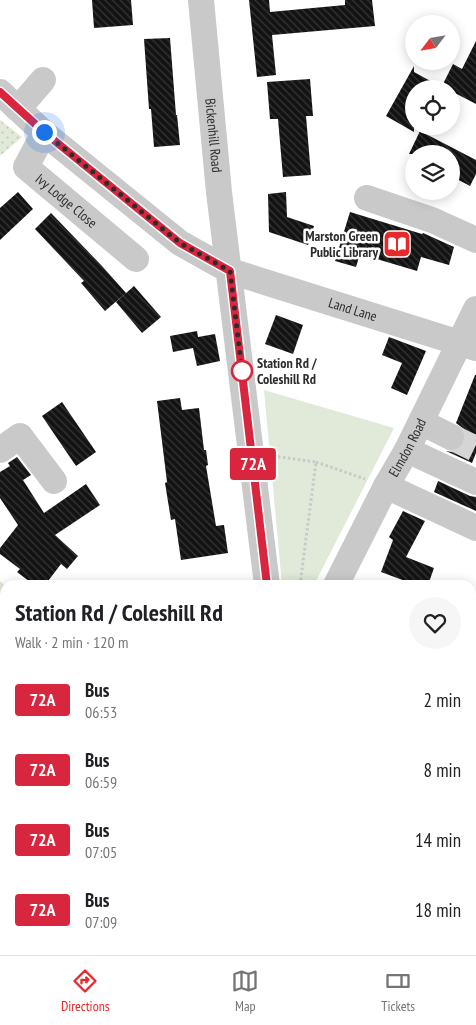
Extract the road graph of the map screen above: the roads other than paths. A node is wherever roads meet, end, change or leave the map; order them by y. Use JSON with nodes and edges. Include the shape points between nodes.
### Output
{"nodes":[{"id":1,"x":201,"y":0,"type":"edge"},
{"id":2,"x":43,"y":80,"type":"dead end"},
{"id":3,"x":9,"y":100,"type":"edge"},
{"id":4,"x":44,"y":132,"type":"junction"},
{"id":5,"x":367,"y":198,"type":"dead end"},
{"id":6,"x":476,"y":240,"type":"edge"},
{"id":7,"x":136,"y":259,"type":"dead end"},
{"id":8,"x":230,"y":271,"type":"junction"},
{"id":9,"x":476,"y":310,"type":"edge"},
{"id":10,"x":468,"y":345,"type":"edge"},
{"id":11,"x":422,"y":422,"type":"junction"},
{"id":12,"x":451,"y":437,"type":"tunnel mouth"},
{"id":13,"x":0,"y":450,"type":"edge"},
{"id":14,"x":407,"y":450,"type":"junction"},
{"id":15,"x":54,"y":481,"type":"dead end"},
{"id":16,"x":476,"y":482,"type":"edge"},
{"id":17,"x":378,"y":483,"type":"junction"},
{"id":18,"x":476,"y":528,"type":"edge"},
{"id":19,"x":266,"y":580,"type":"edge"},
{"id":20,"x":338,"y":580,"type":"edge"}],
"edges":[{"from":1,"to":8,"type":"street","name":"Bickenhill Road","via":[[219,192]]},
{"from":2,"to":3,"type":"street"},
{"from":3,"to":4,"type":"street","name":"Land Lane"},
{"from":4,"to":7,"type":"street","name":"Ivy Lodge Close","via":[[26,167]]},
{"from":4,"to":8,"type":"street","name":"Land Lane","via":[[180,243]]},
{"from":5,"to":6,"type":"street","via":[[432,220]]},
{"from":8,"to":10,"type":"street","name":"Land Lane"},
{"from":8,"to":19,"type":"street","name":"Bickenhill Road"},
{"from":9,"to":10,"type":"street","name":"Elmdon Road"},
{"from":10,"to":11,"type":"street","name":"Elmdon Road"},
{"from":11,"to":12,"type":"street"},
{"from":11,"to":14,"type":"street","name":"Elmdon Road"},
{"from":13,"to":15,"type":"street","via":[[20,436]]},
{"from":14,"to":16,"type":"street"},
{"from":14,"to":17,"type":"street","name":"Elmdon Road"},
{"from":17,"to":18,"type":"street"},
{"from":17,"to":20,"type":"street","name":"Elmdon Road"}]}
